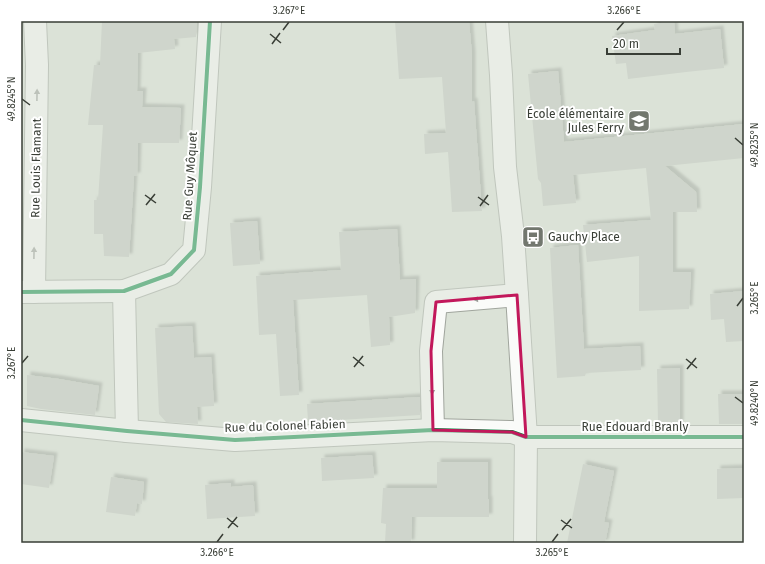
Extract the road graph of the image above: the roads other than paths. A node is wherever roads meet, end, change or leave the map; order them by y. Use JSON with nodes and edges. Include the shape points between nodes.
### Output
{"nodes":[{"id":1,"x":35,"y":21,"type":"edge"},
{"id":2,"x":210,"y":21,"type":"edge"},
{"id":3,"x":497,"y":21,"type":"edge"},
{"id":4,"x":124,"y":291,"type":"junction"},
{"id":5,"x":27,"y":292,"type":"edge"},
{"id":6,"x":517,"y":296,"type":"junction"},
{"id":7,"x":21,"y":420,"type":"edge"},
{"id":8,"x":433,"y":430,"type":"junction"},
{"id":9,"x":127,"y":431,"type":"junction"},
{"id":10,"x":526,"y":437,"type":"junction"},
{"id":11,"x":744,"y":437,"type":"edge"},
{"id":12,"x":526,"y":543,"type":"edge"}],
"edges":[{"from":5,"to":1,"type":"street","name":"Rue Louis Flamant","one_way":true,"via":[[37,65]]},
{"from":2,"to":4,"type":"street","name":"Rue Guy Môquet","via":[[194,250],[171,274]]},
{"from":3,"to":6,"type":"street","via":[[505,167]]},
{"from":4,"to":5,"type":"street","name":"Rue Guy Môquet"},
{"from":4,"to":9,"type":"street"},
{"from":6,"to":8,"type":"street","one_way":true,"via":[[436,302],[431,351]]},
{"from":6,"to":10,"type":"street"},
{"from":7,"to":9,"type":"street","name":"Rue du Colonel Fabien"},
{"from":8,"to":9,"type":"street","name":"Rue du Colonel Fabien","via":[[235,440]]},
{"from":8,"to":10,"type":"street","name":"Rue du Colonel Fabien","via":[[512,432]]},
{"from":10,"to":11,"type":"street","name":"Rue Edouard Branly"},
{"from":10,"to":12,"type":"street"}]}
